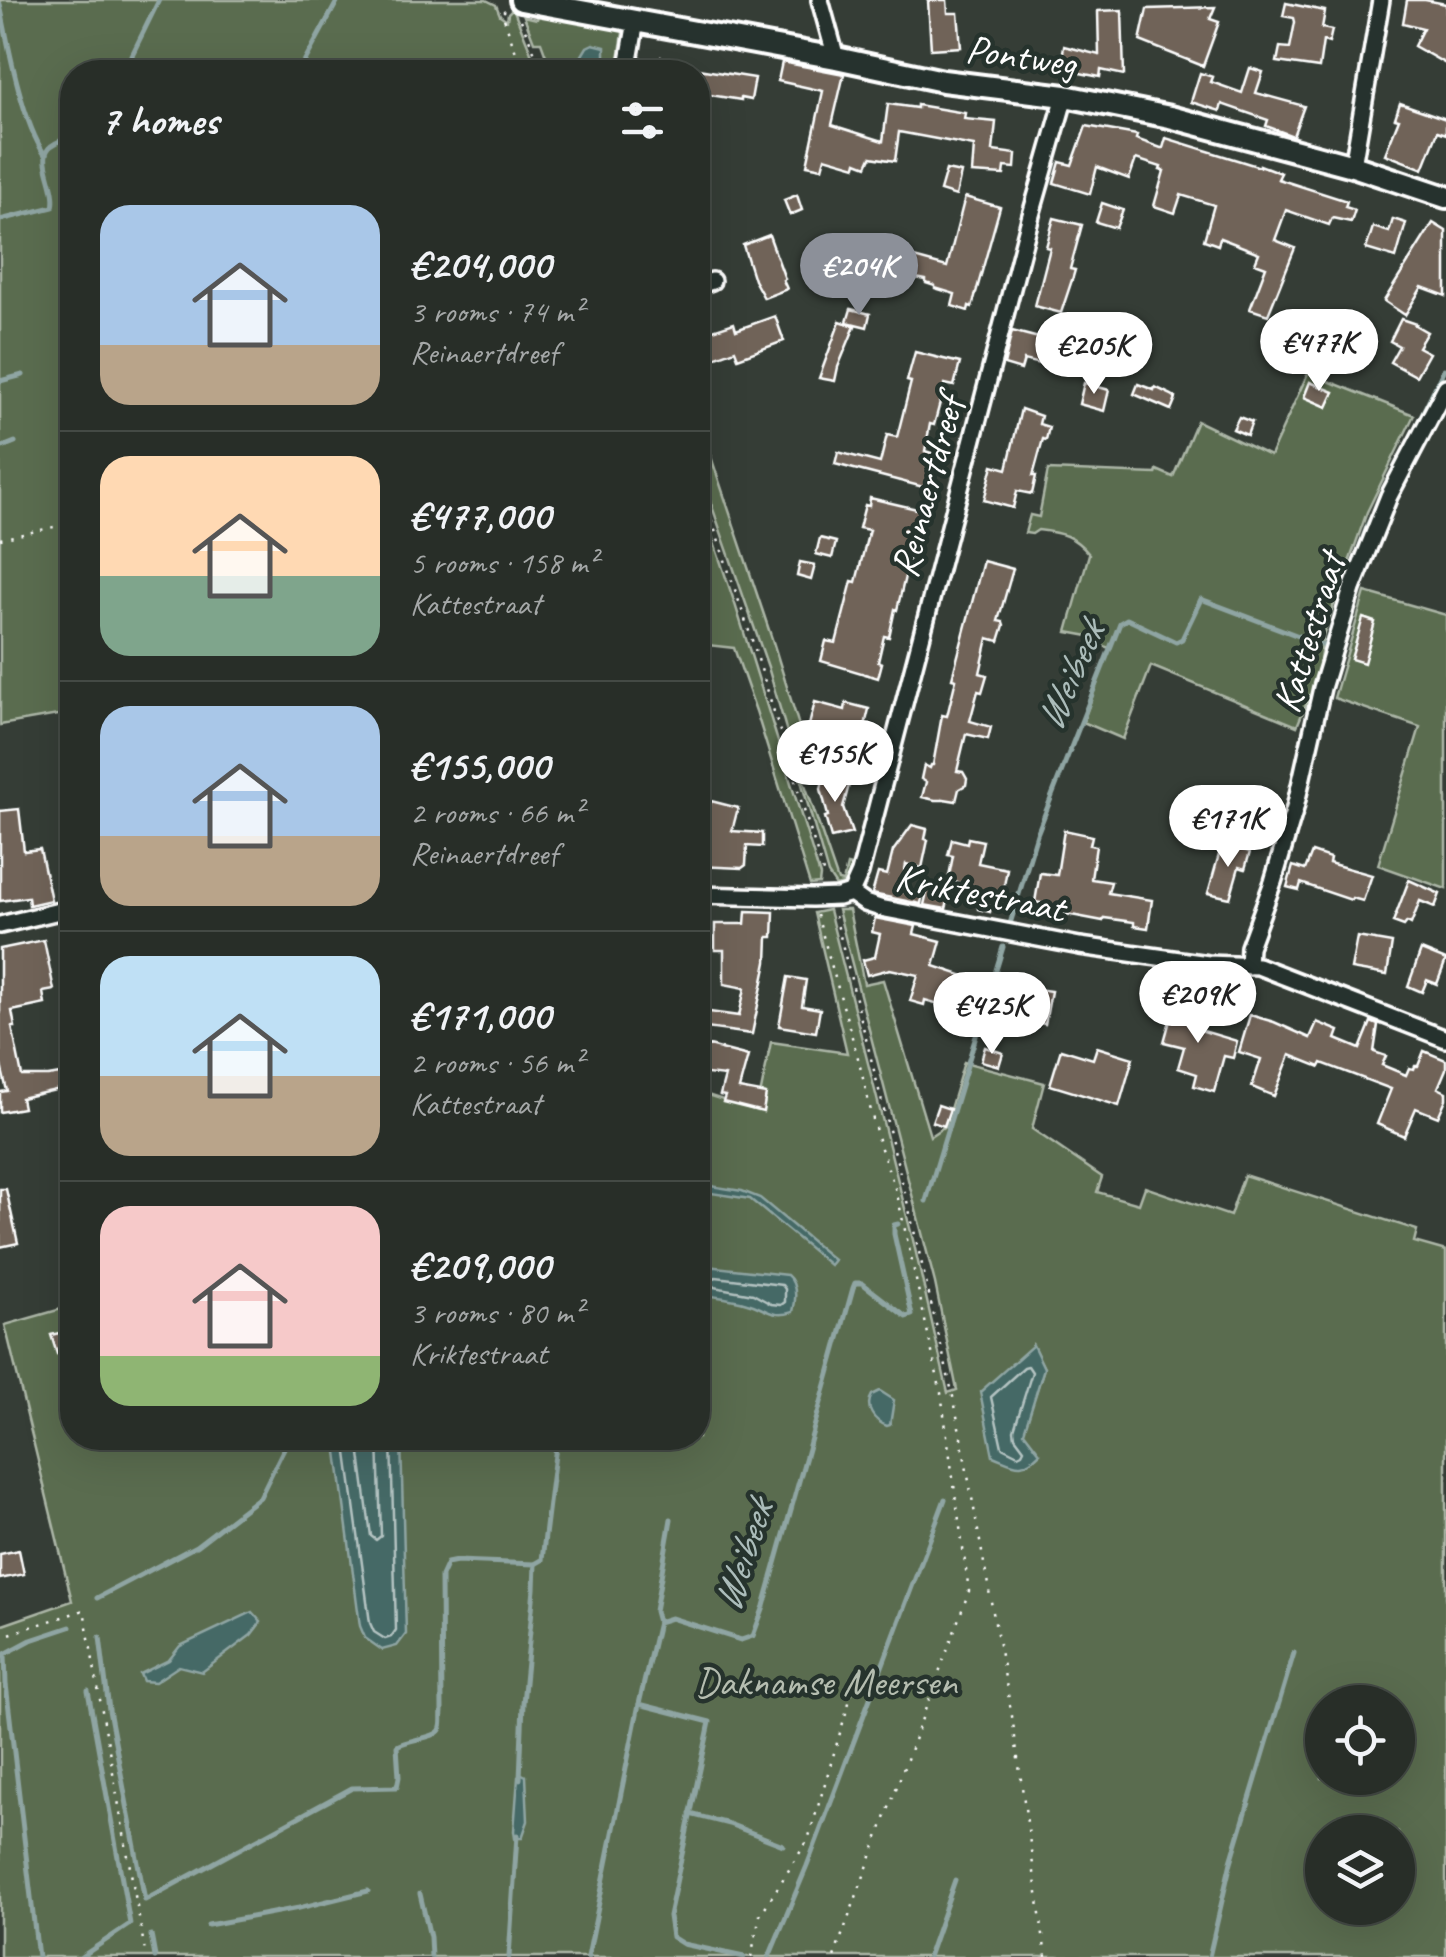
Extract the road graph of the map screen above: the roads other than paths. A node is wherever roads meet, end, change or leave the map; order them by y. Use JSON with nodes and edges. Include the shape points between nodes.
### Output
{"nodes":[{"id":1,"x":820,"y":0,"type":"edge"},
{"id":2,"x":1381,"y":0,"type":"edge"},
{"id":3,"x":518,"y":4,"type":"edge"},
{"id":4,"x":636,"y":21,"type":"junction"},
{"id":5,"x":836,"y":58,"type":"junction"},
{"id":6,"x":630,"y":60,"type":"edge"},
{"id":7,"x":1066,"y":96,"type":"junction"},
{"id":8,"x":1353,"y":166,"type":"junction"},
{"id":9,"x":1446,"y":197,"type":"edge"},
{"id":10,"x":1446,"y":388,"type":"edge"},
{"id":11,"x":850,"y":893,"type":"junction"},
{"id":12,"x":710,"y":895,"type":"edge"},
{"id":13,"x":60,"y":911,"type":"edge"},
{"id":14,"x":0,"y":924,"type":"edge"},
{"id":15,"x":1248,"y":966,"type":"junction"},
{"id":16,"x":1446,"y":1039,"type":"edge"}],
"edges":[{"from":1,"to":5,"type":"street"},
{"from":2,"to":8,"type":"street"},
{"from":3,"to":4,"type":"street","name":"Pontweg"},
{"from":4,"to":5,"type":"street","name":"Pontweg"},
{"from":4,"to":6,"type":"street"},
{"from":5,"to":7,"type":"street","name":"Pontweg","via":[[944,81]]},
{"from":7,"to":8,"type":"street","name":"Pontweg"},
{"from":7,"to":11,"type":"street","name":"Reinaertdreef"},
{"from":8,"to":9,"type":"street","name":"Pontweg"},
{"from":10,"to":15,"type":"street","name":"Kattestraat","via":[[1389,496],[1352,589]]},
{"from":11,"to":12,"type":"street"},
{"from":11,"to":15,"type":"street","name":"Kriktestraat","via":[[880,908],[1025,936]]},
{"from":13,"to":14,"type":"street"},
{"from":15,"to":16,"type":"street","name":"Kriktestraat"}]}
